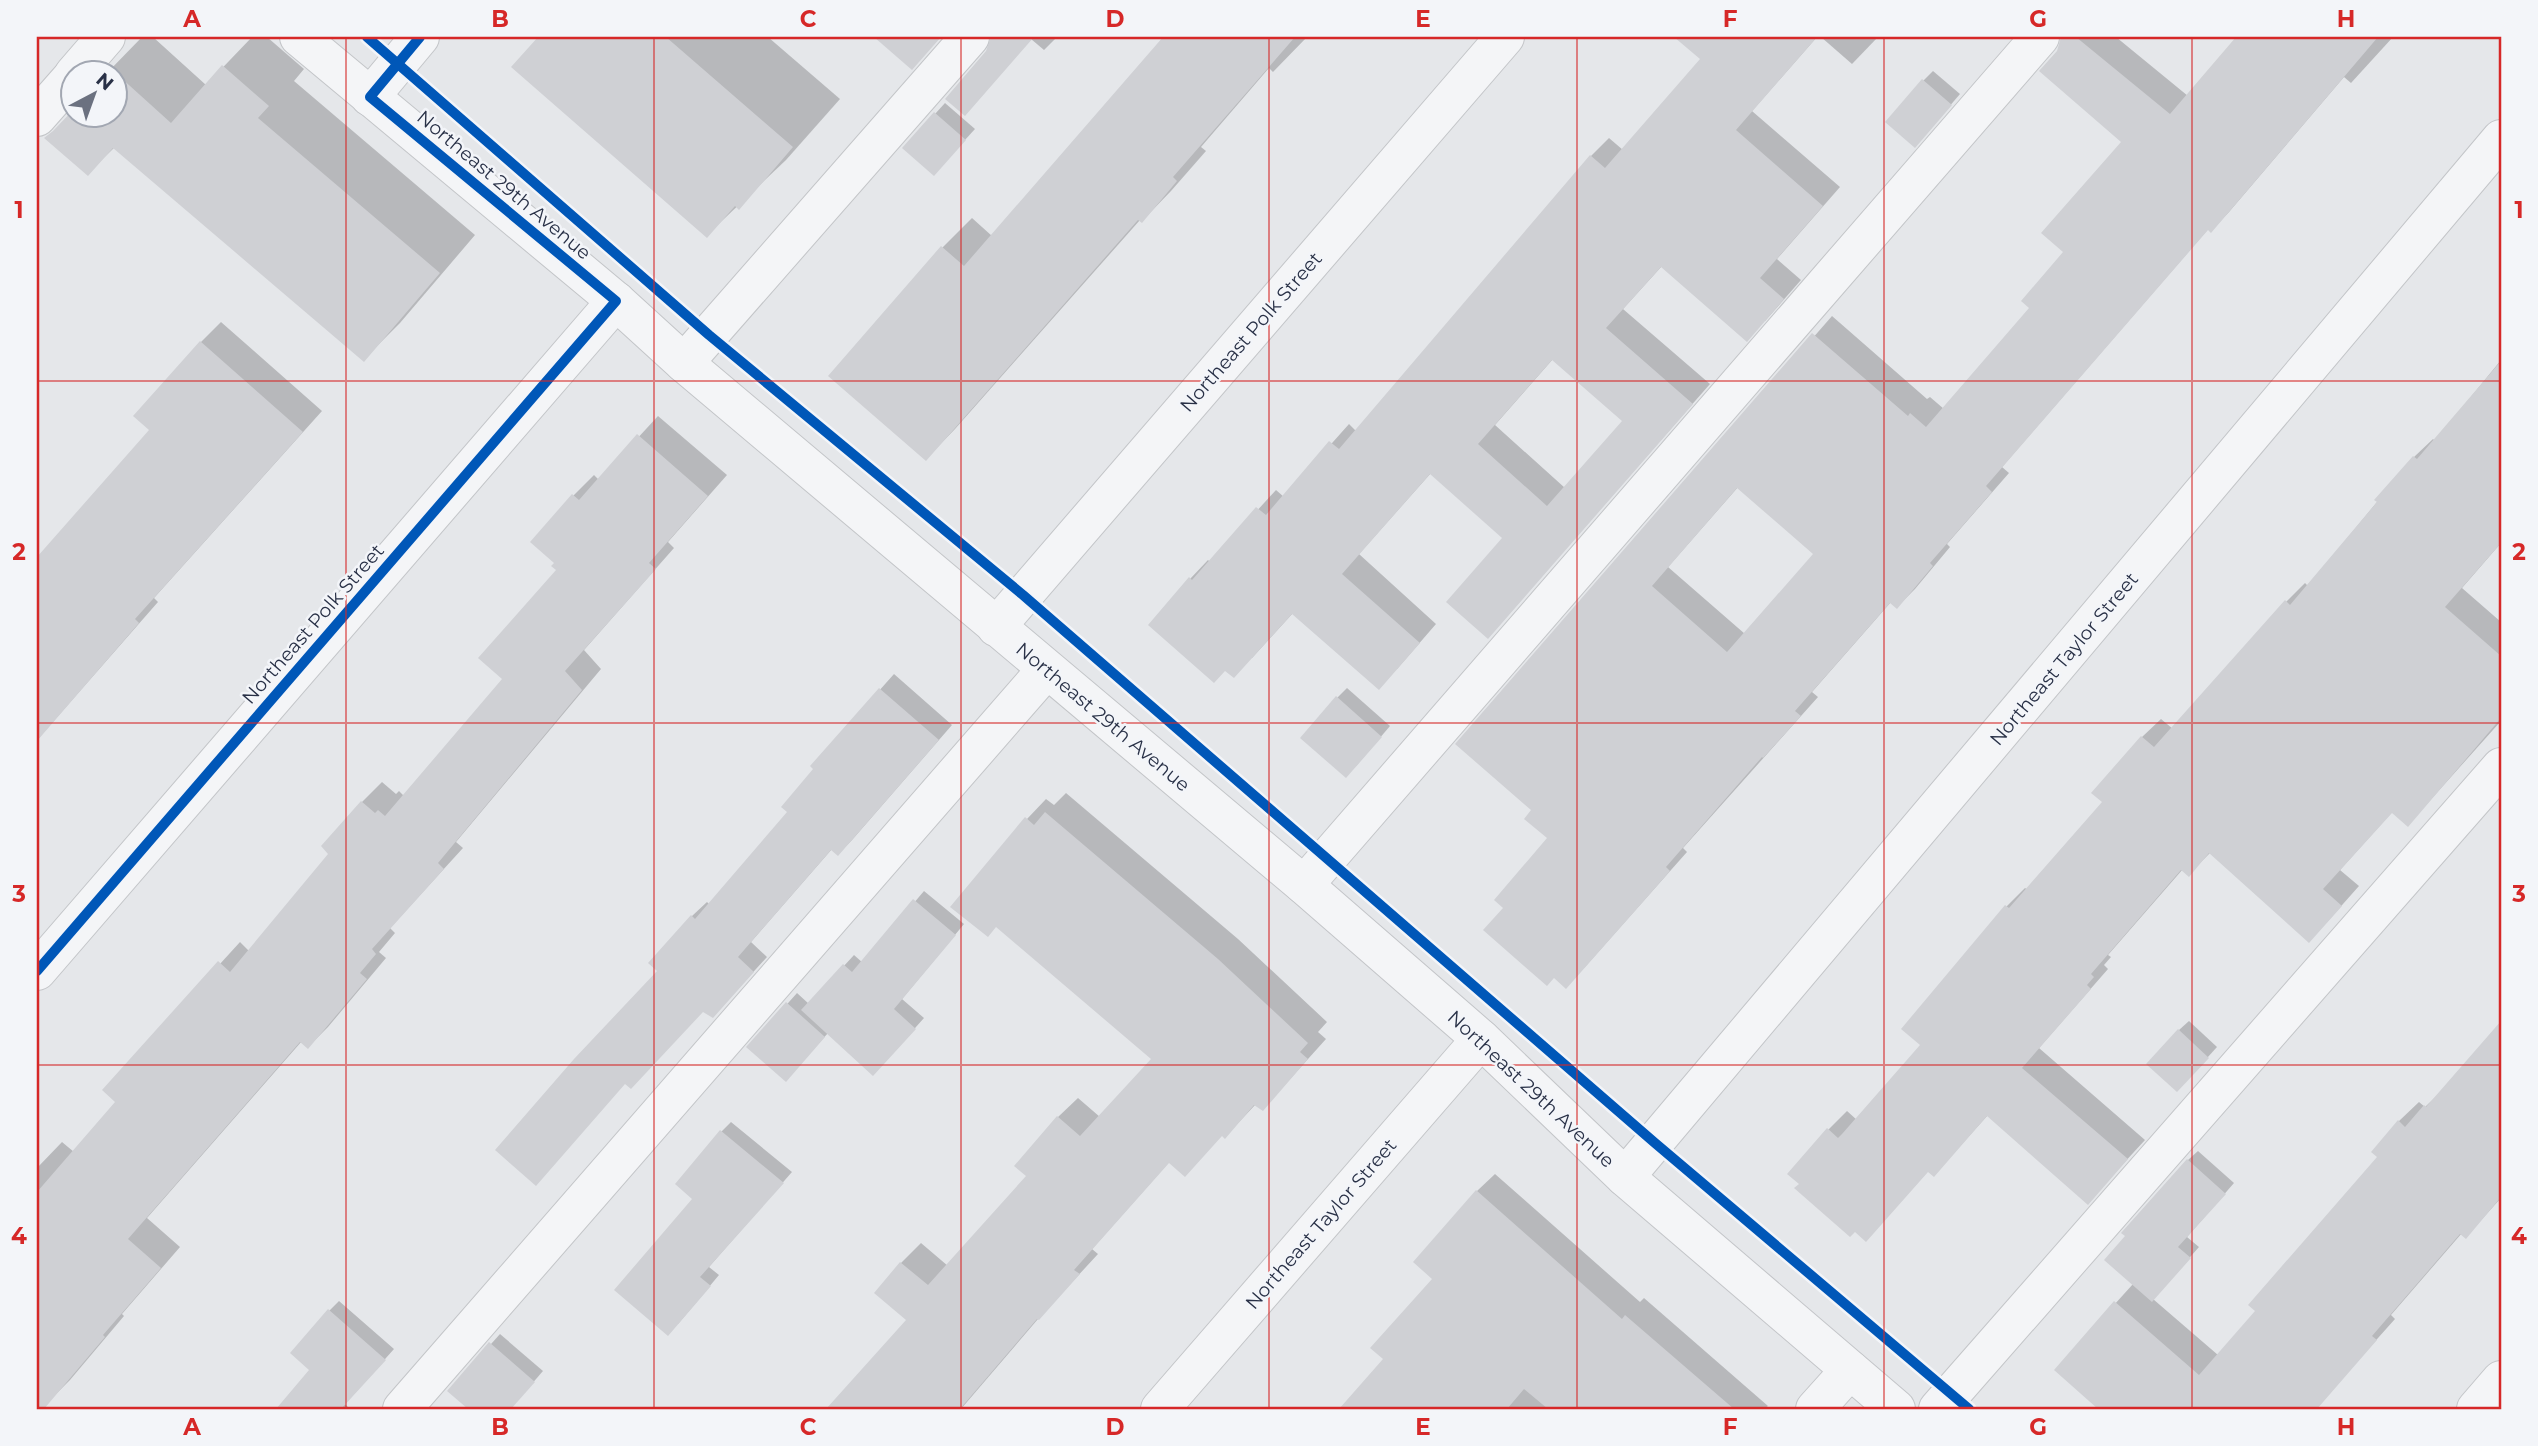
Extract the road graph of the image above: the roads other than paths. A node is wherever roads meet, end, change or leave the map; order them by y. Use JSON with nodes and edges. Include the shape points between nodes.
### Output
{"nodes":[{"id":1,"x":106,"y":37,"type":"edge"},
{"id":2,"x":299,"y":37,"type":"edge"},
{"id":3,"x":420,"y":37,"type":"edge"},
{"id":4,"x":970,"y":37,"type":"edge"},
{"id":5,"x":1505,"y":37,"type":"edge"},
{"id":6,"x":2040,"y":37,"type":"edge"},
{"id":7,"x":86,"y":60,"type":"edge"},
{"id":8,"x":60,"y":90,"type":"edge"},
{"id":9,"x":370,"y":97,"type":"junction"},
{"id":10,"x":37,"y":117,"type":"edge"},
{"id":11,"x":2501,"y":139,"type":"edge"},
{"id":12,"x":616,"y":301,"type":"junction"},
{"id":13,"x":684,"y":363,"type":"junction"},
{"id":14,"x":996,"y":627,"type":"junction"},
{"id":15,"x":1046,"y":670,"type":"junction"},
{"id":16,"x":2501,"y":768,"type":"edge"},
{"id":17,"x":1304,"y":885,"type":"junction"},
{"id":18,"x":37,"y":971,"type":"edge"},
{"id":19,"x":1482,"y":1040,"type":"junction"},
{"id":20,"x":1625,"y":1177,"type":"junction"},
{"id":21,"x":1850,"y":1370,"type":"junction"},
{"id":22,"x":2501,"y":1380,"type":"edge"},
{"id":23,"x":401,"y":1409,"type":"edge"},
{"id":24,"x":1160,"y":1409,"type":"edge"},
{"id":25,"x":1815,"y":1409,"type":"edge"},
{"id":26,"x":1896,"y":1409,"type":"edge"},
{"id":27,"x":1938,"y":1409,"type":"edge"},
{"id":28,"x":2476,"y":1409,"type":"edge"}],
"edges":[{"from":1,"to":7,"type":"street"},
{"from":2,"to":9,"type":"street","name":"Northeast 29th Avenue"},
{"from":3,"to":9,"type":"street"},
{"from":4,"to":13,"type":"street"},
{"from":5,"to":14,"type":"street","name":"Northeast Polk Street"},
{"from":6,"to":17,"type":"street"},
{"from":8,"to":10,"type":"street"},
{"from":9,"to":12,"type":"street","name":"Northeast 29th Avenue"},
{"from":11,"to":20,"type":"street","name":"Northeast Taylor Street"},
{"from":12,"to":13,"type":"street","name":"Northeast 29th Avenue"},
{"from":12,"to":18,"type":"street","name":"Northeast Polk Street"},
{"from":13,"to":14,"type":"street","name":"Northeast 29th Avenue"},
{"from":14,"to":15,"type":"street","name":"Northeast 29th Avenue"},
{"from":15,"to":17,"type":"street","name":"Northeast 29th Avenue"},
{"from":15,"to":23,"type":"street"},
{"from":16,"to":27,"type":"street"},
{"from":17,"to":19,"type":"street","name":"Northeast 29th Avenue"},
{"from":19,"to":20,"type":"street","name":"Northeast 29th Avenue"},
{"from":19,"to":24,"type":"street","name":"Northeast Taylor Street"},
{"from":20,"to":21,"type":"street","name":"Northeast 29th Avenue"},
{"from":21,"to":25,"type":"street"},
{"from":21,"to":26,"type":"street","name":"Northeast 29th Avenue"},
{"from":22,"to":28,"type":"street"}]}
